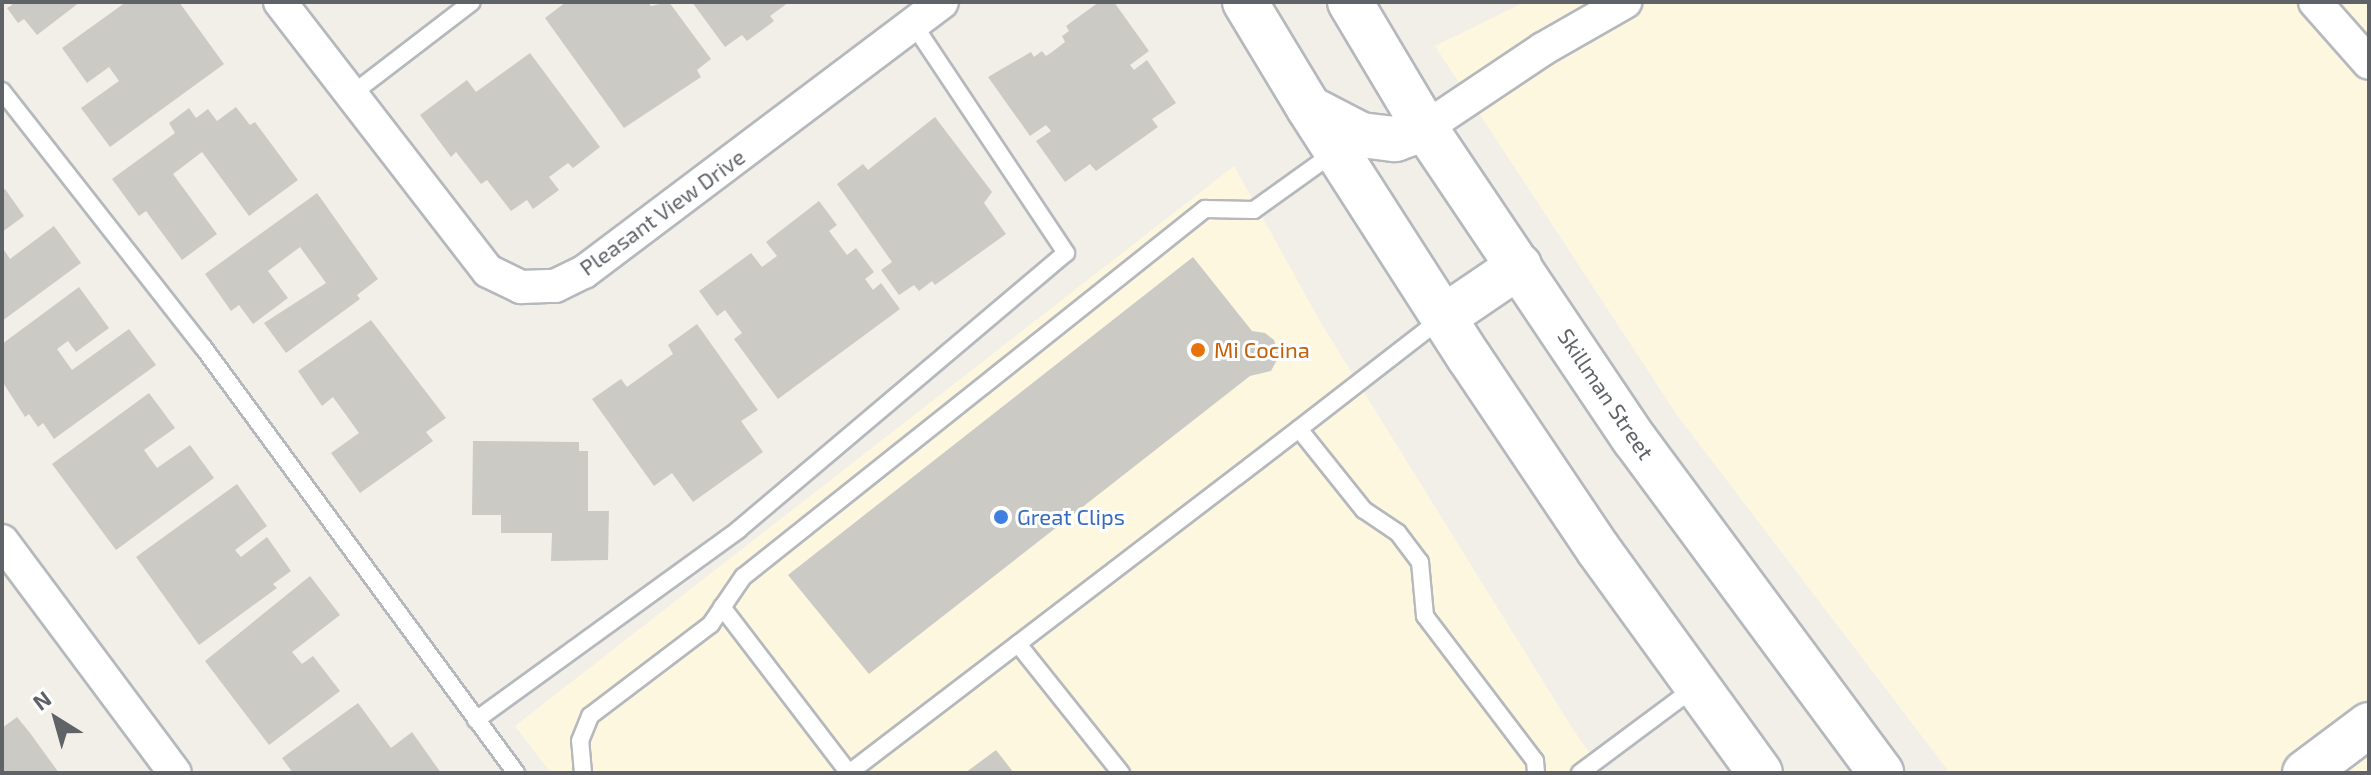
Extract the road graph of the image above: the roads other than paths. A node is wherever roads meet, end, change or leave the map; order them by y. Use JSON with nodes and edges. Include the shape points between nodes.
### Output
{"nodes":[{"id":1,"x":280,"y":2,"type":"edge"},
{"id":2,"x":472,"y":2,"type":"edge"},
{"id":3,"x":942,"y":2,"type":"edge"},
{"id":4,"x":1245,"y":2,"type":"edge"},
{"id":5,"x":1350,"y":2,"type":"edge"},
{"id":6,"x":1625,"y":2,"type":"edge"},
{"id":7,"x":2315,"y":2,"type":"edge"},
{"id":8,"x":913,"y":24,"type":"junction"},
{"id":9,"x":2369,"y":63,"type":"edge"},
{"id":10,"x":2,"y":91,"type":"edge"},
{"id":11,"x":352,"y":94,"type":"junction"},
{"id":12,"x":1309,"y":108,"type":"junction"},
{"id":13,"x":1425,"y":128,"type":"junction"},
{"id":14,"x":1337,"y":152,"type":"junction"},
{"id":15,"x":1519,"y":266,"type":"junction"},
{"id":16,"x":1444,"y":317,"type":"junction"},
{"id":17,"x":1299,"y":429,"type":"junction"},
{"id":18,"x":2,"y":541,"type":"edge"},
{"id":19,"x":722,"y":607,"type":"junction"},
{"id":20,"x":1018,"y":644,"type":"junction"},
{"id":21,"x":1696,"y":686,"type":"junction"},
{"id":22,"x":476,"y":720,"type":"junction"},
{"id":23,"x":2369,"y":725,"type":"edge"},
{"id":24,"x":175,"y":773,"type":"edge"},
{"id":25,"x":516,"y":773,"type":"edge"},
{"id":26,"x":583,"y":773,"type":"edge"},
{"id":27,"x":849,"y":773,"type":"edge"},
{"id":28,"x":1121,"y":773,"type":"edge"},
{"id":29,"x":1536,"y":773,"type":"edge"},
{"id":30,"x":1580,"y":773,"type":"edge"},
{"id":31,"x":1760,"y":773,"type":"edge"},
{"id":32,"x":1881,"y":773,"type":"edge"},
{"id":33,"x":2305,"y":773,"type":"edge"}],
"edges":[{"from":1,"to":11,"type":"street","name":"Pleasant View Drive"},
{"from":2,"to":11,"type":"lane"},
{"from":3,"to":8,"type":"street","name":"Pleasant View Drive"},
{"from":4,"to":12,"type":"main road"},
{"from":5,"to":13,"type":"main road","name":"Skillman Street"},
{"from":6,"to":13,"type":"street"},
{"from":7,"to":9,"type":"street"},
{"from":8,"to":11,"type":"street","name":"Pleasant View Drive","via":[[584,272],[555,286],[521,287],[488,271]]},
{"from":8,"to":22,"type":"lane","via":[[1066,253],[738,530]]},
{"from":10,"to":22,"type":"lane","via":[[203,347]]},
{"from":12,"to":13,"type":"main road","via":[[1361,135],[1395,139]]},
{"from":12,"to":14,"type":"main road"},
{"from":13,"to":15,"type":"main road","name":"Skillman Street"},
{"from":14,"to":16,"type":"main road"},
{"from":14,"to":19,"type":"lane","via":[[1254,210],[1205,209],[743,577]]},
{"from":15,"to":16,"type":"main road"},
{"from":15,"to":32,"type":"main road","name":"Skillman Street","via":[[1635,440]]},
{"from":16,"to":17,"type":"lane"},
{"from":16,"to":21,"type":"main road"},
{"from":17,"to":20,"type":"lane"},
{"from":17,"to":29,"type":"lane","via":[[1364,510],[1398,533],[1420,562],[1425,616],[1535,761]]},
{"from":18,"to":24,"type":"street"},
{"from":19,"to":26,"type":"lane","via":[[711,624],[590,716],[580,741]]},
{"from":19,"to":27,"type":"lane"},
{"from":20,"to":27,"type":"lane"},
{"from":20,"to":28,"type":"lane"},
{"from":21,"to":30,"type":"lane"},
{"from":21,"to":31,"type":"main road"},
{"from":22,"to":25,"type":"lane"},
{"from":23,"to":33,"type":"main road"}]}
